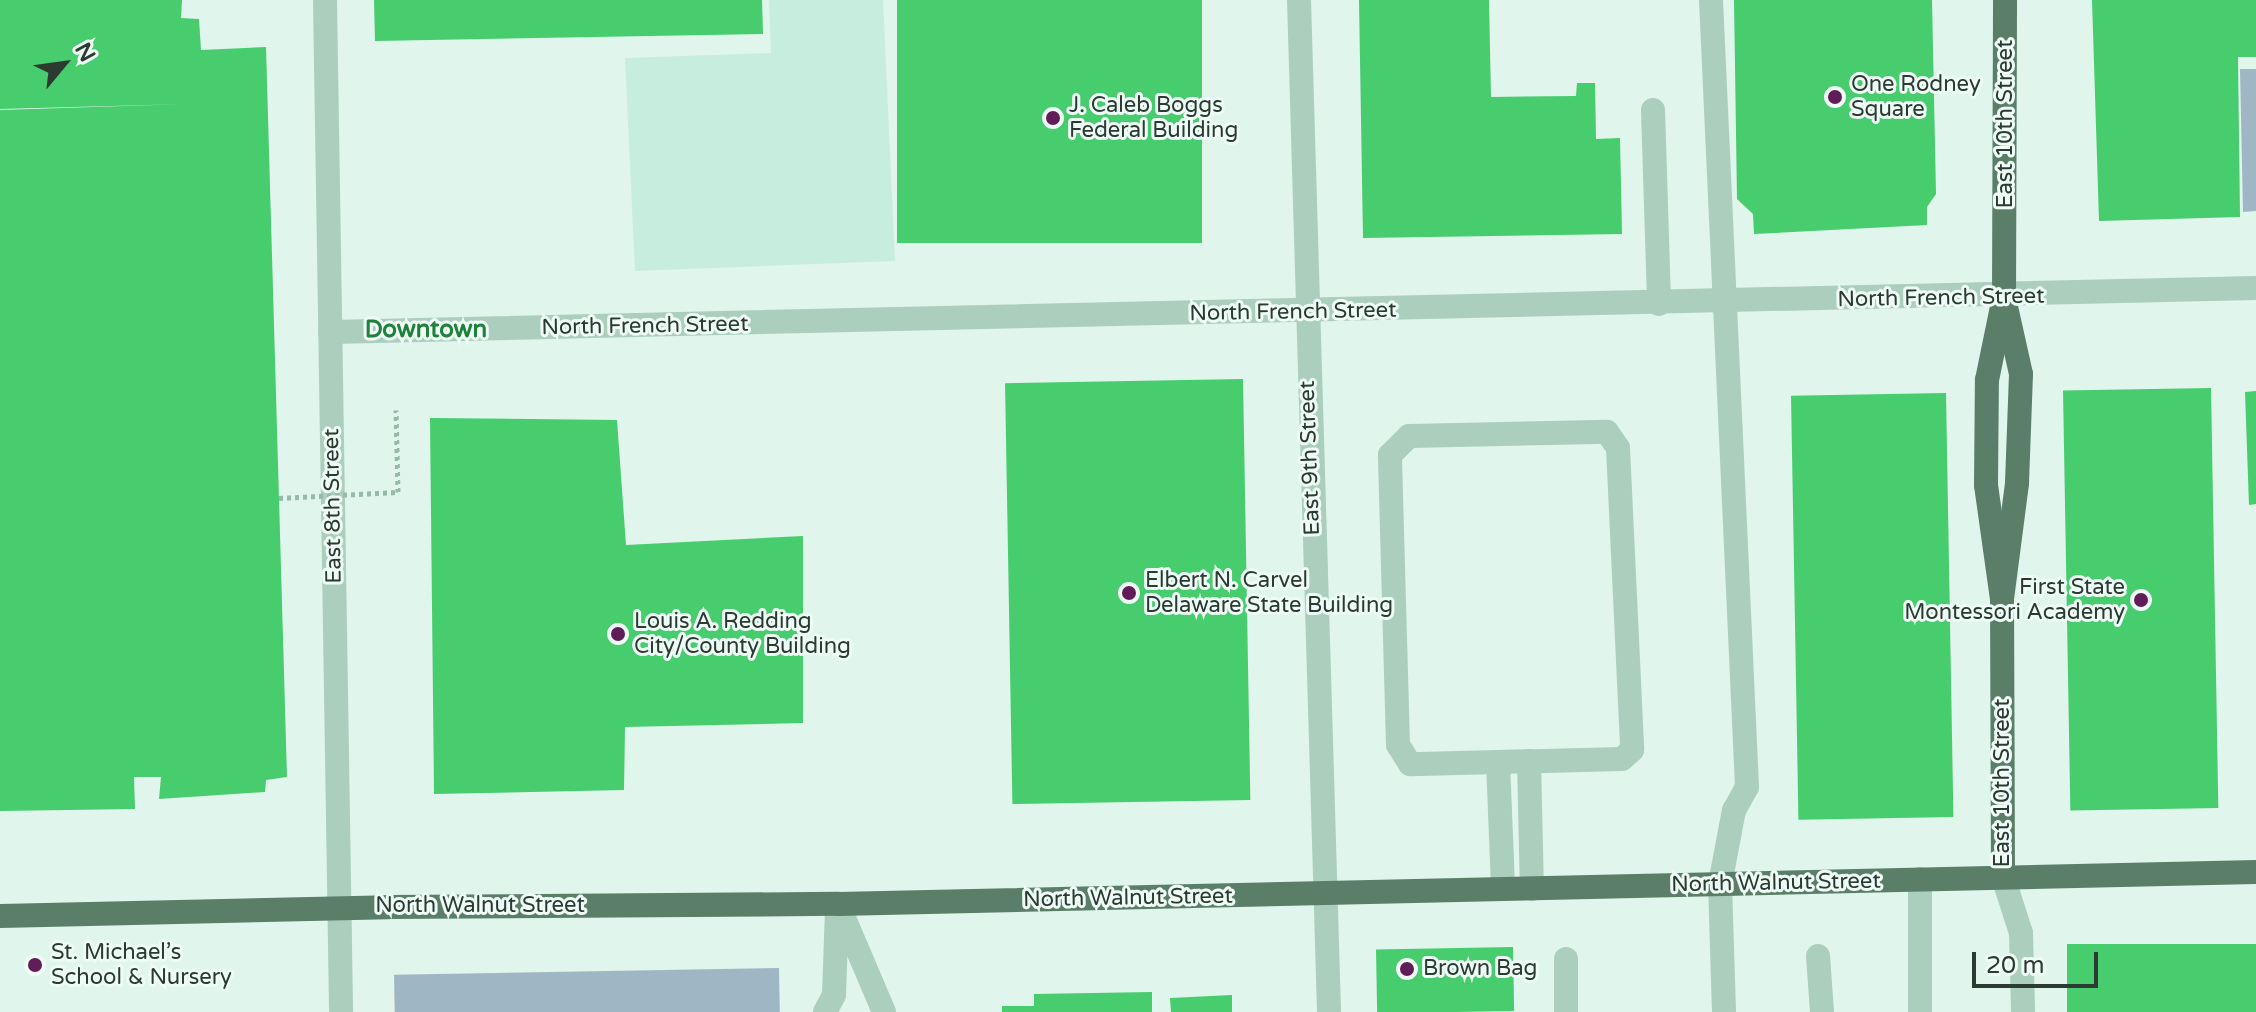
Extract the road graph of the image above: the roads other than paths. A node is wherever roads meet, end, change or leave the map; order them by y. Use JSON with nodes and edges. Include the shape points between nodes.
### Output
{"nodes":[{"id":1,"x":325,"y":0,"type":"edge"},
{"id":2,"x":1299,"y":0,"type":"edge"},
{"id":3,"x":1711,"y":0,"type":"edge"},
{"id":4,"x":2005,"y":0,"type":"edge"},
{"id":5,"x":1653,"y":110,"type":"dead end"},
{"id":6,"x":2256,"y":288,"type":"edge"},
{"id":7,"x":2004,"y":297,"type":"junction"},
{"id":8,"x":1727,"y":302,"type":"junction"},
{"id":9,"x":1659,"y":304,"type":"junction"},
{"id":10,"x":1305,"y":312,"type":"junction"},
{"id":11,"x":330,"y":332,"type":"junction"},
{"id":12,"x":2002,"y":599,"type":"junction"},
{"id":13,"x":1529,"y":761,"type":"junction"},
{"id":14,"x":1498,"y":762,"type":"junction"},
{"id":15,"x":2256,"y":872,"type":"edge"},
{"id":16,"x":2003,"y":877,"type":"junction"},
{"id":17,"x":1920,"y":879,"type":"junction"},
{"id":18,"x":1720,"y":884,"type":"junction"},
{"id":19,"x":1503,"y":889,"type":"junction"},
{"id":20,"x":1532,"y":889,"type":"junction"},
{"id":21,"x":1325,"y":894,"type":"junction"},
{"id":22,"x":838,"y":904,"type":"junction"},
{"id":23,"x":339,"y":908,"type":"junction"},
{"id":24,"x":0,"y":916,"type":"edge"},
{"id":25,"x":1818,"y":956,"type":"dead end"},
{"id":26,"x":1566,"y":959,"type":"dead end"},
{"id":27,"x":341,"y":1012,"type":"edge"},
{"id":28,"x":825,"y":1012,"type":"edge"},
{"id":29,"x":884,"y":1012,"type":"edge"},
{"id":30,"x":1329,"y":1012,"type":"edge"},
{"id":31,"x":1566,"y":1012,"type":"edge"},
{"id":32,"x":1724,"y":1012,"type":"edge"},
{"id":33,"x":1822,"y":1012,"type":"edge"},
{"id":34,"x":1920,"y":1012,"type":"edge"},
{"id":35,"x":2023,"y":1012,"type":"edge"}],
"edges":[{"from":1,"to":11,"type":"street","name":"East 8th Street"},
{"from":2,"to":10,"type":"street","name":"East 9th Street"},
{"from":3,"to":8,"type":"street"},
{"from":4,"to":7,"type":"main road","name":"East 10th Street"},
{"from":5,"to":9,"type":"street"},
{"from":6,"to":7,"type":"street","name":"North French Street"},
{"from":7,"to":8,"type":"street","name":"North French Street"},
{"from":7,"to":12,"type":"main road","name":"East 10th Street","via":[[1987,380],[1986,485]]},
{"from":7,"to":12,"type":"main road","name":"East 10th Street","via":[[2021,374],[2017,483]]},
{"from":8,"to":9,"type":"street","name":"North French Street"},
{"from":8,"to":18,"type":"street","via":[[1747,787],[1734,810]]},
{"from":9,"to":10,"type":"street","name":"North French Street"},
{"from":10,"to":11,"type":"street","name":"North French Street"},
{"from":10,"to":21,"type":"street","name":"East 9th Street"},
{"from":11,"to":23,"type":"street","name":"East 8th Street"},
{"from":12,"to":16,"type":"main road","name":"East 10th Street"},
{"from":13,"to":14,"type":"street"},
{"from":13,"to":14,"type":"street","via":[[1622,759],[1632,750],[1618,448],[1607,432],[1409,436],[1390,455],[1398,745],[1410,764]]},
{"from":13,"to":20,"type":"street"},
{"from":14,"to":19,"type":"street"},
{"from":15,"to":16,"type":"main road","name":"North Walnut Street"},
{"from":16,"to":17,"type":"main road","name":"North Walnut Street"},
{"from":16,"to":35,"type":"street","name":"East 10th Street","via":[[2021,933]]},
{"from":17,"to":18,"type":"main road","name":"North Walnut Street"},
{"from":17,"to":34,"type":"street"},
{"from":18,"to":20,"type":"main road","name":"North Walnut Street"},
{"from":18,"to":32,"type":"street"},
{"from":19,"to":20,"type":"main road","name":"North Walnut Street"},
{"from":19,"to":21,"type":"main road","name":"North Walnut Street"},
{"from":21,"to":22,"type":"main road","name":"North Walnut Street"},
{"from":21,"to":30,"type":"street","name":"East 9th Street"},
{"from":22,"to":23,"type":"main road","name":"North Walnut Street"},
{"from":22,"to":28,"type":"street","via":[[834,995]]},
{"from":22,"to":29,"type":"street"},
{"from":23,"to":24,"type":"main road","name":"North Walnut Street"},
{"from":23,"to":27,"type":"street","name":"East 8th Street"},
{"from":25,"to":33,"type":"street"},
{"from":26,"to":31,"type":"street"}]}
